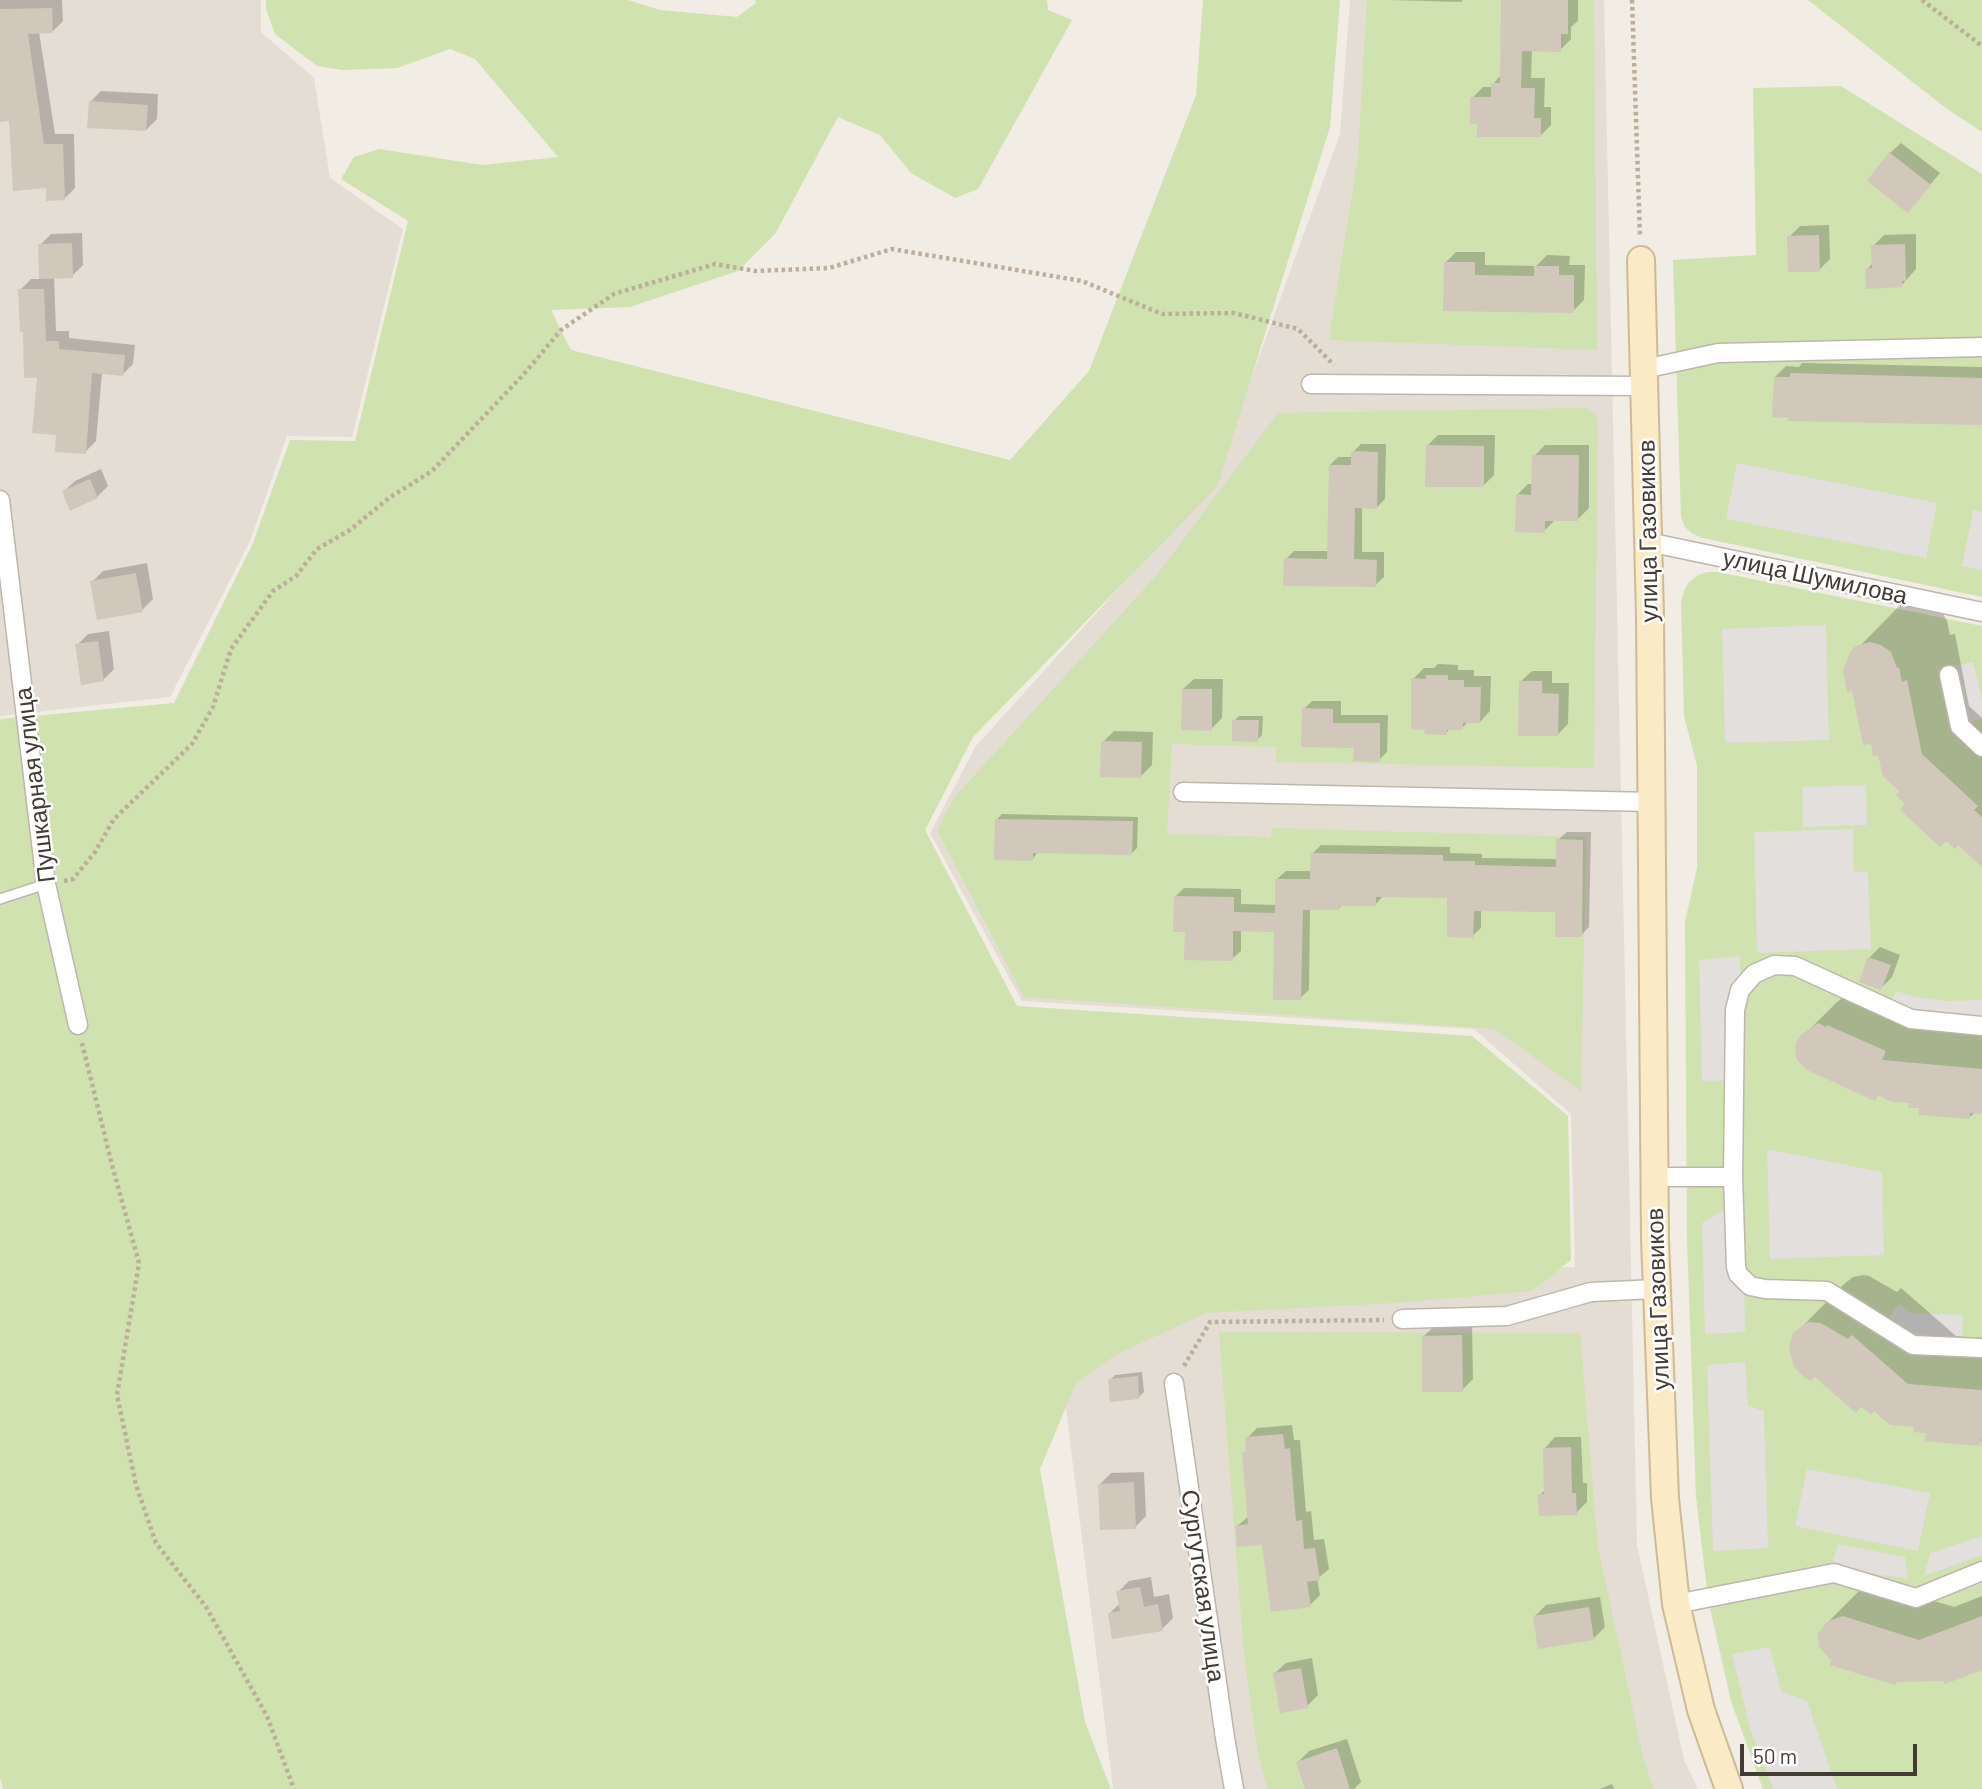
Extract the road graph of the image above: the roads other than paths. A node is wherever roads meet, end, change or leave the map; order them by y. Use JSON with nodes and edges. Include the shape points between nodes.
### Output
{"nodes":[{"id":1,"x":1641,"y":260,"type":"road end"},
{"id":2,"x":1982,"y":347,"type":"edge"},
{"id":3,"x":1644,"y":377,"type":"junction"},
{"id":4,"x":1311,"y":384,"type":"dead end"},
{"id":5,"x":0,"y":500,"type":"edge"},
{"id":6,"x":1648,"y":542,"type":"junction"},
{"id":7,"x":1982,"y":612,"type":"edge"},
{"id":8,"x":1949,"y":675,"type":"dead end"},
{"id":9,"x":1982,"y":747,"type":"edge"},
{"id":10,"x":1183,"y":792,"type":"dead end"},
{"id":11,"x":1651,"y":802,"type":"junction"},
{"id":12,"x":46,"y":884,"type":"junction"},
{"id":13,"x":0,"y":899,"type":"edge"},
{"id":14,"x":78,"y":1025,"type":"road end"},
{"id":15,"x":1982,"y":1026,"type":"edge"},
{"id":16,"x":1655,"y":1177,"type":"junction"},
{"id":17,"x":1733,"y":1177,"type":"junction"},
{"id":18,"x":1656,"y":1289,"type":"junction"},
{"id":19,"x":1402,"y":1320,"type":"road end"},
{"id":20,"x":1982,"y":1348,"type":"edge"},
{"id":21,"x":1174,"y":1383,"type":"road end"},
{"id":22,"x":1982,"y":1571,"type":"edge"},
{"id":23,"x":1676,"y":1604,"type":"junction"},
{"id":24,"x":1234,"y":1789,"type":"edge"},
{"id":25,"x":1729,"y":1789,"type":"edge"}],
"edges":[{"from":1,"to":3,"type":"street","name":"улица Газовиков"},
{"from":2,"to":3,"type":"street","via":[[1718,353]]},
{"from":3,"to":4,"type":"street"},
{"from":3,"to":6,"type":"street","name":"улица Газовиков"},
{"from":5,"to":12,"type":"street","name":"Пушкарная улица"},
{"from":6,"to":7,"type":"street","name":"улица Шумилова"},
{"from":6,"to":11,"type":"street","name":"улица Газовиков"},
{"from":8,"to":9,"type":"street","via":[[1960,726]]},
{"from":10,"to":11,"type":"street"},
{"from":11,"to":16,"type":"street","name":"улица Газовиков"},
{"from":12,"to":13,"type":"lane"},
{"from":12,"to":14,"type":"street","name":"Пушкарная улица"},
{"from":15,"to":17,"type":"street","via":[[1911,1019],[1796,967],[1774,965],[1754,974],[1740,990],[1735,1010]]},
{"from":16,"to":17,"type":"street"},
{"from":16,"to":18,"type":"street","name":"улица Газовиков"},
{"from":17,"to":20,"type":"street","via":[[1736,1267],[1750,1286],[1827,1290],[1913,1345]]},
{"from":18,"to":19,"type":"street","via":[[1591,1292],[1507,1316]]},
{"from":18,"to":23,"type":"street","name":"улица Газовиков","via":[[1665,1499]]},
{"from":21,"to":24,"type":"street","name":"Сургутская улица"},
{"from":22,"to":23,"type":"street","via":[[1916,1598],[1834,1573]]},
{"from":23,"to":25,"type":"street","name":"улица Газовиков","via":[[1701,1710]]}]}
